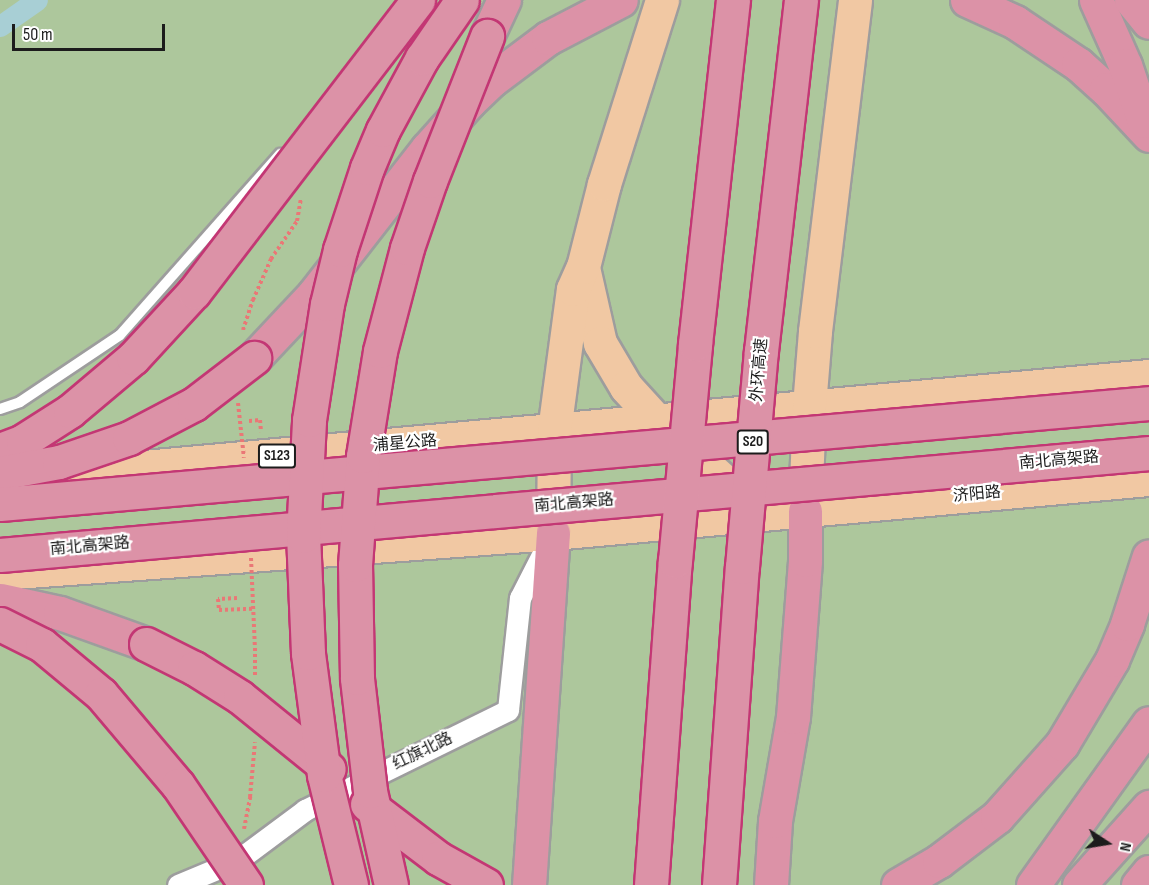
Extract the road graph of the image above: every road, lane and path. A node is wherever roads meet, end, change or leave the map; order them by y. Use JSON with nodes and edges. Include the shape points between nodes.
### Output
{"nodes":[{"id":1,"x":418,"y":0,"type":"edge"},
{"id":2,"x":462,"y":0,"type":"edge"},
{"id":3,"x":504,"y":0,"type":"edge"},
{"id":4,"x":621,"y":0,"type":"edge"},
{"id":5,"x":662,"y":0,"type":"edge"},
{"id":6,"x":733,"y":0,"type":"edge"},
{"id":7,"x":801,"y":0,"type":"edge"},
{"id":8,"x":855,"y":0,"type":"edge"},
{"id":9,"x":967,"y":0,"type":"edge"},
{"id":10,"x":1131,"y":0,"type":"edge"},
{"id":11,"x":1101,"y":9,"type":"edge"},
{"id":12,"x":1149,"y":22,"type":"edge"},
{"id":13,"x":1149,"y":135,"type":"edge"},
{"id":14,"x":1149,"y":140,"type":"edge"},
{"id":15,"x":288,"y":144,"type":"dead end"},
{"id":16,"x":583,"y":267,"type":"junction"},
{"id":17,"x":1149,"y":376,"type":"edge"},
{"id":18,"x":1149,"y":403,"type":"edge"},
{"id":19,"x":809,"y":406,"type":"junction"},
{"id":20,"x":0,"y":409,"type":"edge"},
{"id":21,"x":657,"y":421,"type":"junction"},
{"id":22,"x":554,"y":431,"type":"junction"},
{"id":23,"x":0,"y":450,"type":"edge"},
{"id":24,"x":1149,"y":453,"type":"edge"},
{"id":25,"x":0,"y":473,"type":"edge"},
{"id":26,"x":1149,"y":479,"type":"edge"},
{"id":27,"x":0,"y":480,"type":"edge"},
{"id":28,"x":0,"y":504,"type":"edge"},
{"id":29,"x":805,"y":511,"type":"junction"},
{"id":30,"x":763,"y":515,"type":"junction"},
{"id":31,"x":553,"y":533,"type":"junction"},
{"id":32,"x":0,"y":555,"type":"edge"},
{"id":33,"x":1149,"y":556,"type":"edge"},
{"id":34,"x":0,"y":573,"type":"edge"},
{"id":35,"x":237,"y":598,"type":"dead end"},
{"id":36,"x":0,"y":600,"type":"edge"},
{"id":37,"x":252,"y":609,"type":"dead end"},
{"id":38,"x":0,"y":624,"type":"edge"},
{"id":39,"x":255,"y":648,"type":"dead end"},
{"id":40,"x":255,"y":683,"type":"dead end"},
{"id":41,"x":1149,"y":723,"type":"edge"},
{"id":42,"x":255,"y":741,"type":"dead end"},
{"id":43,"x":1149,"y":807,"type":"edge"},
{"id":44,"x":1149,"y":872,"type":"edge"},
{"id":45,"x":242,"y":873,"type":"edge"},
{"id":46,"x":178,"y":885,"type":"edge"},
{"id":47,"x":351,"y":885,"type":"edge"},
{"id":48,"x":391,"y":885,"type":"edge"},
{"id":49,"x":486,"y":885,"type":"edge"},
{"id":50,"x":529,"y":885,"type":"edge"},
{"id":51,"x":651,"y":885,"type":"edge"},
{"id":52,"x":719,"y":885,"type":"edge"},
{"id":53,"x":771,"y":885,"type":"edge"},
{"id":54,"x":898,"y":885,"type":"edge"},
{"id":55,"x":1033,"y":885,"type":"edge"},
{"id":56,"x":1079,"y":885,"type":"edge"},
{"id":57,"x":1138,"y":885,"type":"edge"}],
"edges":[{"from":1,"to":23,"type":"highway","bridge":true,"via":[[194,292],[133,358],[70,411],[23,441]]},
{"from":2,"to":47,"type":"highway","bridge":true,"via":[[401,94],[363,179],[327,304],[309,420],[303,536],[308,653],[324,775]]},
{"from":3,"to":48,"type":"highway","bridge":true,"via":[[407,248],[381,351],[363,456],[355,565],[357,678],[370,790]]},
{"from":4,"to":25,"type":"highway","bridge":true,"via":[[548,38],[469,102],[427,149],[314,294],[280,332],[225,382],[129,438],[59,462]]},
{"from":5,"to":16,"type":"main road","via":[[604,184]]},
{"from":6,"to":51,"type":"highway","bridge":true,"via":[[690,390]]},
{"from":7,"to":52,"type":"highway","name":"外环高速","number":"S20","bridge":true,"via":[[757,396]]},
{"from":8,"to":19,"type":"main road"},
{"from":9,"to":13,"type":"highway","via":[[1015,22],[1078,64]]},
{"from":10,"to":12,"type":"highway"},
{"from":11,"to":14,"type":"highway","via":[[1125,65]]},
{"from":15,"to":20,"type":"lane","via":[[120,335],[20,402]]},
{"from":16,"to":21,"type":"main road","via":[[600,343],[626,387]]},
{"from":16,"to":22,"type":"main road","via":[[573,289]]},
{"from":17,"to":19,"type":"main road"},
{"from":18,"to":28,"type":"highway","bridge":true},
{"from":19,"to":21,"type":"main road","name":"浦星公路","number":"S123"},
{"from":19,"to":29,"type":"main road"},
{"from":21,"to":22,"type":"main road","name":"浦星公路","number":"S123"},
{"from":21,"to":30,"type":"main road"},
{"from":22,"to":27,"type":"main road","name":"浦星公路","number":"S123"},
{"from":22,"to":31,"type":"main road"},
{"from":24,"to":32,"type":"highway","name":"南北高架路","bridge":true},
{"from":26,"to":29,"type":"main road","name":"济阳路"},
{"from":29,"to":30,"type":"main road"},
{"from":29,"to":53,"type":"highway","via":[[793,717],[775,821]]},
{"from":30,"to":31,"type":"main road"},
{"from":31,"to":34,"type":"main road"},
{"from":31,"to":45,"type":"street","name":"红旗北路","via":[[520,598],[508,710],[305,810]]},
{"from":31,"to":50,"type":"highway"},
{"from":33,"to":54,"type":"highway","via":[[1112,660],[1062,744],[997,817],[939,861]]},
{"from":35,"to":37,"type":"path","via":[[218,599],[219,610]]},
{"from":36,"to":49,"type":"highway","bridge":true,"via":[[104,626],[194,668],[283,729],[404,834]]},
{"from":38,"to":45,"type":"highway","bridge":true,"via":[[42,645],[101,694],[178,785]]},
{"from":39,"to":40,"type":"path"},
{"from":41,"to":55,"type":"highway"},
{"from":42,"to":45,"type":"path"},
{"from":43,"to":56,"type":"highway"},
{"from":44,"to":57,"type":"highway"},
{"from":45,"to":46,"type":"street","name":"红旗北路"}]}
